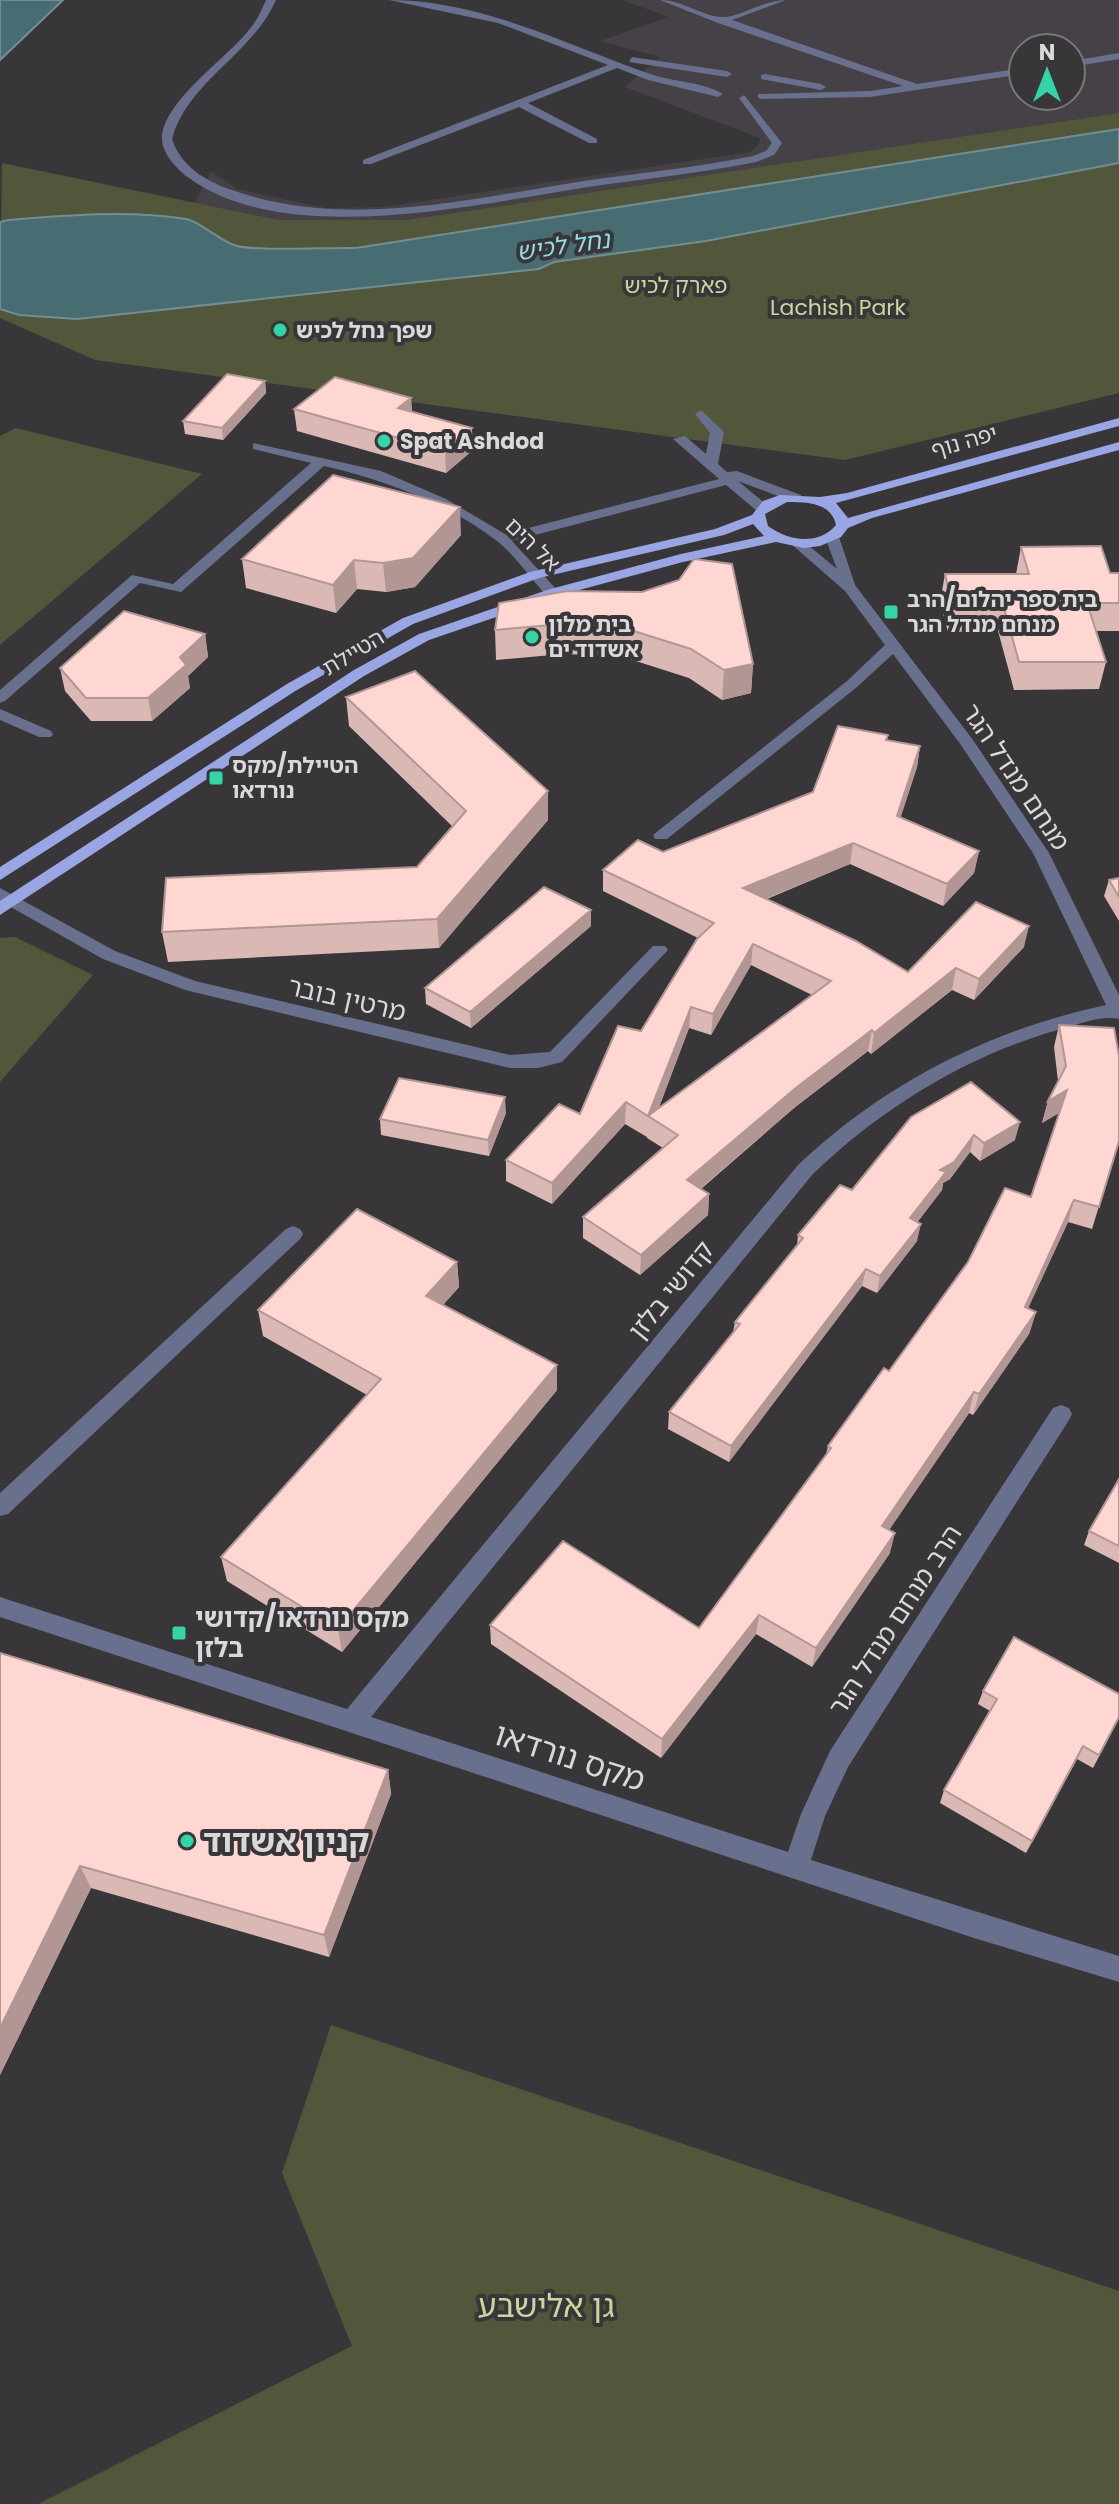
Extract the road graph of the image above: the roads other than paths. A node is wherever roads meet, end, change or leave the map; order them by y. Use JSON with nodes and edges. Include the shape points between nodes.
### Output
{"nodes":[{"id":1,"x":271,"y":0,"type":"edge"},
{"id":2,"x":394,"y":0,"type":"edge"},
{"id":3,"x":665,"y":0,"type":"edge"},
{"id":4,"x":781,"y":0,"type":"edge"},
{"id":5,"x":721,"y":21,"type":"junction"},
{"id":6,"x":561,"y":43,"type":"junction"},
{"id":7,"x":1119,"y":56,"type":"edge"},
{"id":8,"x":631,"y":60,"type":"junction"},
{"id":9,"x":1087,"y":61,"type":"edge"},
{"id":10,"x":616,"y":65,"type":"junction"},
{"id":11,"x":684,"y":69,"type":"junction"},
{"id":12,"x":1007,"y":73,"type":"edge"},
{"id":13,"x":669,"y":83,"type":"junction"},
{"id":14,"x":916,"y":87,"type":"junction"},
{"id":15,"x":718,"y":94,"type":"junction"},
{"id":16,"x":762,"y":96,"type":"junction"},
{"id":17,"x":744,"y":98,"type":"junction"},
{"id":18,"x":519,"y":103,"type":"junction"},
{"id":19,"x":593,"y":141,"type":"dead end"},
{"id":20,"x":367,"y":162,"type":"dead end"},
{"id":21,"x":701,"y":414,"type":"dead end"},
{"id":22,"x":1119,"y":422,"type":"edge"},
{"id":23,"x":680,"y":439,"type":"dead end"},
{"id":24,"x":258,"y":446,"type":"dead end"},
{"id":25,"x":1119,"y":446,"type":"edge"},
{"id":26,"x":322,"y":460,"type":"junction"},
{"id":27,"x":711,"y":466,"type":"junction"},
{"id":28,"x":729,"y":480,"type":"junction"},
{"id":29,"x":796,"y":498,"type":"junction"},
{"id":30,"x":821,"y":501,"type":"junction"},
{"id":31,"x":759,"y":513,"type":"junction"},
{"id":32,"x":843,"y":525,"type":"junction"},
{"id":33,"x":832,"y":537,"type":"junction"},
{"id":34,"x":776,"y":538,"type":"junction"},
{"id":35,"x":503,"y":539,"type":"junction"},
{"id":36,"x":797,"y":543,"type":"junction"},
{"id":37,"x":535,"y":575,"type":"junction"},
{"id":38,"x":850,"y":588,"type":"junction"},
{"id":39,"x":552,"y":593,"type":"junction"},
{"id":40,"x":894,"y":645,"type":"junction"},
{"id":41,"x":0,"y":698,"type":"edge"},
{"id":42,"x":0,"y":714,"type":"edge"},
{"id":43,"x":45,"y":734,"type":"dead end"},
{"id":44,"x":661,"y":835,"type":"dead end"},
{"id":45,"x":0,"y":875,"type":"edge"},
{"id":46,"x":4,"y":901,"type":"edge"},
{"id":47,"x":659,"y":950,"type":"dead end"},
{"id":48,"x":1118,"y":1010,"type":"edge"},
{"id":49,"x":293,"y":1234,"type":"dead end"},
{"id":50,"x":1061,"y":1414,"type":"dead end"},
{"id":51,"x":0,"y":1507,"type":"edge"},
{"id":52,"x":0,"y":1607,"type":"edge"},
{"id":53,"x":352,"y":1722,"type":"junction"},
{"id":54,"x":796,"y":1867,"type":"junction"},
{"id":55,"x":1119,"y":1969,"type":"edge"}],
"edges":[{"from":1,"to":17,"type":"street","via":[[267,14],[177,113],[167,139],[175,158],[195,177],[262,203],[328,212],[397,211],[756,159],[777,143]]},
{"from":2,"to":6,"type":"street","via":[[500,21]]},
{"from":3,"to":5,"type":"street"},
{"from":4,"to":5,"type":"street"},
{"from":5,"to":14,"type":"street"},
{"from":6,"to":8,"type":"street"},
{"from":6,"to":10,"type":"street"},
{"from":7,"to":9,"type":"street"},
{"from":8,"to":10,"type":"street"},
{"from":8,"to":11,"type":"street"},
{"from":10,"to":13,"type":"street"},
{"from":10,"to":18,"type":"street"},
{"from":11,"to":13,"type":"street"},
{"from":11,"to":15,"type":"street","via":[[732,73],[709,83]]},
{"from":12,"to":14,"type":"street"},
{"from":13,"to":15,"type":"street"},
{"from":14,"to":16,"type":"street","via":[[842,96]]},
{"from":14,"to":16,"type":"street","via":[[837,89],[761,76],[775,87]]},
{"from":15,"to":17,"type":"street"},
{"from":16,"to":17,"type":"street"},
{"from":18,"to":19,"type":"street"},
{"from":18,"to":20,"type":"street"},
{"from":21,"to":27,"type":"street","via":[[717,432]]},
{"from":22,"to":30,"type":"main road","name":"יפה נוף"},
{"from":23,"to":27,"type":"street"},
{"from":24,"to":26,"type":"street","name":"אל הים"},
{"from":25,"to":32,"type":"main road","name":"יפה נוף"},
{"from":26,"to":35,"type":"street","name":"אל הים","via":[[411,488]]},
{"from":26,"to":41,"type":"street","via":[[176,589],[137,578]]},
{"from":27,"to":28,"type":"street"},
{"from":27,"to":29,"type":"street"},
{"from":28,"to":31,"type":"street"},
{"from":28,"to":35,"type":"street"},
{"from":29,"to":30,"type":"main road","name":"יפה נוף"},
{"from":29,"to":31,"type":"main road","name":"הטיילת","via":[[776,500]]},
{"from":30,"to":32,"type":"main road","via":[[839,512]]},
{"from":31,"to":34,"type":"main road","via":[[761,528]]},
{"from":31,"to":37,"type":"main road","name":"הטיילת","via":[[719,532]]},
{"from":32,"to":33,"type":"main road"},
{"from":33,"to":36,"type":"main road"},
{"from":33,"to":38,"type":"street"},
{"from":34,"to":36,"type":"main road"},
{"from":34,"to":39,"type":"main road","name":"הטיילת"},
{"from":35,"to":37,"type":"street","name":"אל הים"},
{"from":36,"to":38,"type":"street"},
{"from":37,"to":39,"type":"street","name":"אל הים"},
{"from":37,"to":45,"type":"main road","name":"הטיילת","via":[[441,607],[376,637]]},
{"from":38,"to":40,"type":"street","name":"מנחם מנדל הגר"},
{"from":39,"to":46,"type":"main road","name":"הטיילת","via":[[460,623],[392,654]]},
{"from":40,"to":44,"type":"street"},
{"from":40,"to":48,"type":"street","name":"מנחם מנדל הגר","via":[[1041,853]]},
{"from":42,"to":43,"type":"street"},
{"from":46,"to":47,"type":"street","name":"מרטין בובר","via":[[109,955],[191,986],[516,1063],[556,1057]]},
{"from":48,"to":53,"type":"street","name":"קדושי בלזן","via":[[1005,1040],[961,1059],[858,1122],[805,1170]]},
{"from":49,"to":51,"type":"street"},
{"from":50,"to":54,"type":"street","name":"הרב מנחם מנדל הגר","via":[[839,1759]]},
{"from":52,"to":53,"type":"street","name":"מקס נורדאו"},
{"from":53,"to":54,"type":"street","name":"מקס נורדאו"},
{"from":54,"to":55,"type":"street","name":"מקס נורדאו"}]}
